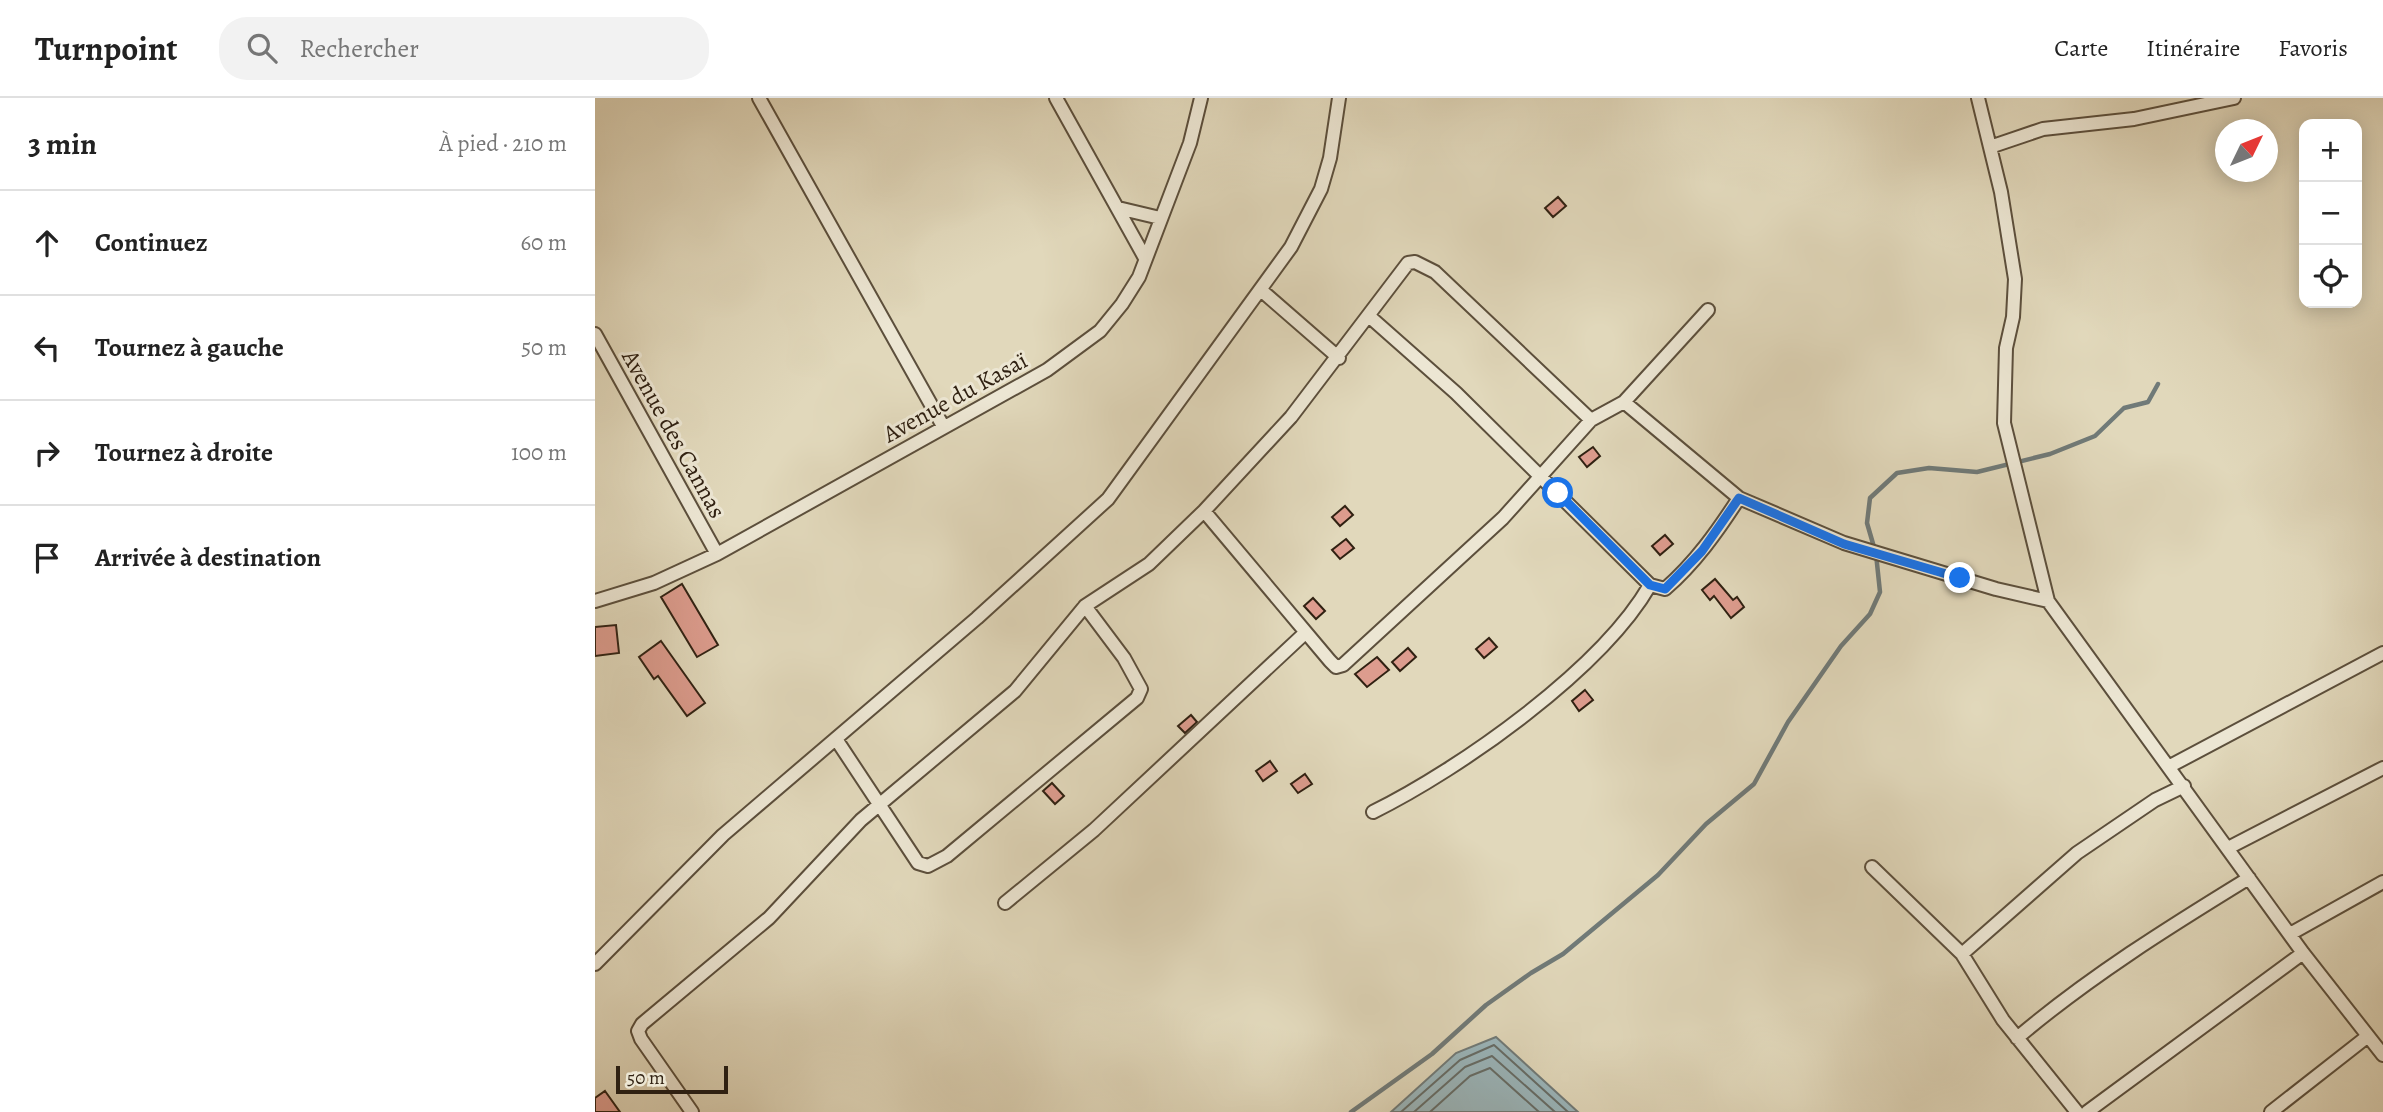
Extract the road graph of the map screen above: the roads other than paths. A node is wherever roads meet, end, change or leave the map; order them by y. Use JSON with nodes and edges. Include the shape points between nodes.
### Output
{"nodes":[{"id":1,"x":759,"y":98,"type":"edge"},
{"id":2,"x":1056,"y":98,"type":"edge"},
{"id":3,"x":1201,"y":98,"type":"edge"},
{"id":4,"x":1339,"y":98,"type":"edge"},
{"id":5,"x":1978,"y":98,"type":"edge"},
{"id":6,"x":2234,"y":98,"type":"edge"},
{"id":7,"x":1990,"y":147,"type":"junction"},
{"id":8,"x":1118,"y":208,"type":"junction"},
{"id":9,"x":1160,"y":218,"type":"junction"},
{"id":10,"x":1145,"y":258,"type":"junction"},
{"id":11,"x":1262,"y":291,"type":"junction"},
{"id":12,"x":1708,"y":310,"type":"dead end"},
{"id":13,"x":1370,"y":317,"type":"junction"},
{"id":14,"x":595,"y":334,"type":"edge"},
{"id":15,"x":1339,"y":358,"type":"junction"},
{"id":16,"x":1624,"y":402,"type":"junction"},
{"id":17,"x":1591,"y":420,"type":"junction"},
{"id":18,"x":943,"y":426,"type":"junction"},
{"id":19,"x":1540,"y":476,"type":"junction"},
{"id":20,"x":1739,"y":498,"type":"junction"},
{"id":21,"x":1205,"y":511,"type":"junction"},
{"id":22,"x":717,"y":554,"type":"junction"},
{"id":23,"x":1650,"y":585,"type":"junction"},
{"id":24,"x":595,"y":601,"type":"edge"},
{"id":25,"x":2048,"y":601,"type":"junction"},
{"id":26,"x":1085,"y":606,"type":"junction"},
{"id":27,"x":1305,"y":633,"type":"junction"},
{"id":28,"x":2383,"y":653,"type":"edge"},
{"id":29,"x":836,"y":739,"type":"junction"},
{"id":30,"x":2170,"y":766,"type":"junction"},
{"id":31,"x":2383,"y":768,"type":"edge"},
{"id":32,"x":2184,"y":786,"type":"junction"},
{"id":33,"x":879,"y":805,"type":"junction"},
{"id":34,"x":1373,"y":812,"type":"dead end"},
{"id":35,"x":2228,"y":848,"type":"junction"},
{"id":36,"x":1872,"y":867,"type":"dead end"},
{"id":37,"x":2249,"y":878,"type":"junction"},
{"id":38,"x":2383,"y":882,"type":"edge"},
{"id":39,"x":1005,"y":903,"type":"dead end"},
{"id":40,"x":2290,"y":934,"type":"junction"},
{"id":41,"x":2303,"y":953,"type":"junction"},
{"id":42,"x":1962,"y":954,"type":"junction"},
{"id":43,"x":595,"y":964,"type":"edge"},
{"id":44,"x":2368,"y":1037,"type":"junction"},
{"id":45,"x":2017,"y":1038,"type":"junction"},
{"id":46,"x":2383,"y":1055,"type":"edge"},
{"id":47,"x":692,"y":1112,"type":"edge"},
{"id":48,"x":2077,"y":1112,"type":"edge"},
{"id":49,"x":2087,"y":1112,"type":"edge"},
{"id":50,"x":2271,"y":1112,"type":"edge"}],
"edges":[{"from":1,"to":18,"type":"street"},
{"from":2,"to":8,"type":"street"},
{"from":3,"to":9,"type":"street","name":"Avenue du Kasaï","via":[[1190,144]]},
{"from":4,"to":11,"type":"street","via":[[1321,189]]},
{"from":5,"to":7,"type":"street"},
{"from":6,"to":7,"type":"street","via":[[2134,119],[2043,129]]},
{"from":7,"to":25,"type":"street","via":[[2015,279],[2004,423]]},
{"from":8,"to":9,"type":"street"},
{"from":8,"to":10,"type":"street"},
{"from":9,"to":10,"type":"street","name":"Avenue du Kasaï"},
{"from":10,"to":18,"type":"street","name":"Avenue du Kasaï","via":[[1139,277],[1100,331],[1047,370]]},
{"from":11,"to":15,"type":"street"},
{"from":11,"to":29,"type":"street","via":[[1108,499]]},
{"from":12,"to":16,"type":"street"},
{"from":13,"to":15,"type":"street"},
{"from":13,"to":17,"type":"street","via":[[1402,269],[1415,262],[1423,265]]},
{"from":13,"to":19,"type":"street"},
{"from":14,"to":22,"type":"street","name":"Avenue des Cannas"},
{"from":15,"to":21,"type":"street"},
{"from":16,"to":17,"type":"street"},
{"from":16,"to":20,"type":"street"},
{"from":17,"to":19,"type":"street"},
{"from":18,"to":22,"type":"street","name":"Avenue du Kasaï"},
{"from":19,"to":23,"type":"street"},
{"from":19,"to":27,"type":"street","via":[[1503,518],[1343,665],[1336,667]]},
{"from":20,"to":23,"type":"street","via":[[1682,573],[1665,589]]},
{"from":20,"to":25,"type":"street","via":[[1844,544]]},
{"from":21,"to":26,"type":"street","via":[[1149,564]]},
{"from":21,"to":27,"type":"street"},
{"from":22,"to":24,"type":"street","name":"Avenue du Kasaï","via":[[654,583]]},
{"from":23,"to":34,"type":"street","via":[[1602,645],[1547,696],[1448,771]]},
{"from":25,"to":30,"type":"street"},
{"from":26,"to":33,"type":"street","via":[[1015,691]]},
{"from":26,"to":33,"type":"street","via":[[1125,658],[1141,689],[1137,698],[957,848],[928,866],[918,863]]},
{"from":27,"to":39,"type":"street","via":[[1094,830]]},
{"from":28,"to":30,"type":"street"},
{"from":29,"to":33,"type":"street"},
{"from":29,"to":43,"type":"street","via":[[723,835]]},
{"from":30,"to":32,"type":"street"},
{"from":31,"to":35,"type":"street"},
{"from":32,"to":35,"type":"street"},
{"from":32,"to":42,"type":"street","via":[[2087,846]]},
{"from":33,"to":47,"type":"street","via":[[769,918],[642,1024],[638,1031],[641,1039]]},
{"from":35,"to":37,"type":"street"},
{"from":36,"to":42,"type":"street"},
{"from":37,"to":40,"type":"street"},
{"from":37,"to":45,"type":"street","via":[[2116,962]]},
{"from":38,"to":40,"type":"street"},
{"from":40,"to":41,"type":"street"},
{"from":41,"to":44,"type":"street"},
{"from":41,"to":49,"type":"street"},
{"from":42,"to":45,"type":"street"},
{"from":44,"to":46,"type":"street"},
{"from":44,"to":50,"type":"street"},
{"from":45,"to":48,"type":"street"}]}
